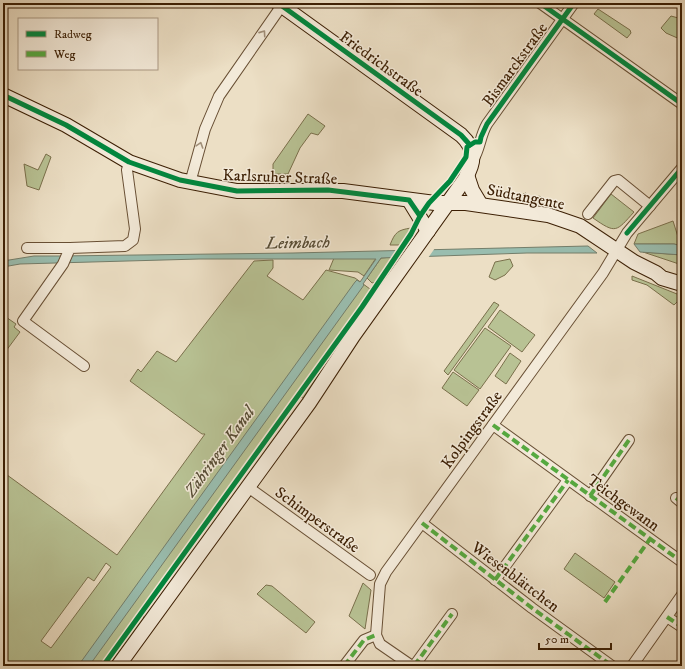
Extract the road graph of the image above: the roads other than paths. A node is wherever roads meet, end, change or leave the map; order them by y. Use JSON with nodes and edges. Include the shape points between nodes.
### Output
{"nodes":[{"id":1,"x":540,"y":3,"type":"edge"},
{"id":2,"x":574,"y":3,"type":"edge"},
{"id":3,"x":283,"y":4,"type":"edge"},
{"id":4,"x":562,"y":19,"type":"junction"},
{"id":5,"x":3,"y":95,"type":"edge"},
{"id":6,"x":682,"y":104,"type":"edge"},
{"id":7,"x":473,"y":160,"type":"junction"},
{"id":8,"x":129,"y":162,"type":"junction"},
{"id":9,"x":682,"y":168,"type":"edge"},
{"id":10,"x":468,"y":175,"type":"junction"},
{"id":11,"x":190,"y":183,"type":"junction"},
{"id":12,"x":408,"y":200,"type":"junction"},
{"id":13,"x":448,"y":203,"type":"junction"},
{"id":14,"x":482,"y":205,"type":"junction"},
{"id":15,"x":650,"y":206,"type":"junction"},
{"id":16,"x":588,"y":214,"type":"dead end"},
{"id":17,"x":428,"y":231,"type":"junction"},
{"id":18,"x":27,"y":248,"type":"dead end"},
{"id":19,"x":617,"y":251,"type":"junction"},
{"id":20,"x":67,"y":256,"type":"junction"},
{"id":21,"x":656,"y":272,"type":"junction"},
{"id":22,"x":682,"y":274,"type":"edge"},
{"id":23,"x":682,"y":284,"type":"edge"},
{"id":24,"x":84,"y":366,"type":"dead end"},
{"id":25,"x":493,"y":425,"type":"junction"},
{"id":26,"x":629,"y":440,"type":"dead end"},
{"id":27,"x":568,"y":480,"type":"junction"},
{"id":28,"x":248,"y":487,"type":"junction"},
{"id":29,"x":590,"y":496,"type":"junction"},
{"id":30,"x":422,"y":523,"type":"junction"},
{"id":31,"x":682,"y":562,"type":"edge"},
{"id":32,"x":370,"y":575,"type":"dead end"},
{"id":33,"x":495,"y":580,"type":"junction"},
{"id":34,"x":682,"y":595,"type":"edge"},
{"id":35,"x":452,"y":614,"type":"dead end"},
{"id":36,"x":667,"y":616,"type":"junction"},
{"id":37,"x":682,"y":627,"type":"edge"},
{"id":38,"x":376,"y":635,"type":"junction"},
{"id":39,"x":118,"y":666,"type":"edge"},
{"id":40,"x":344,"y":666,"type":"edge"},
{"id":41,"x":413,"y":666,"type":"edge"},
{"id":42,"x":612,"y":666,"type":"edge"},
{"id":43,"x":632,"y":666,"type":"edge"}],
"edges":[{"from":1,"to":4,"type":"street"},
{"from":2,"to":4,"type":"street","name":"Bismarckstraße"},
{"from":3,"to":7,"type":"street","name":"Friedrichstraße","via":[[461,135],[470,145]]},
{"from":11,"to":3,"type":"street","one_way":true,"via":[[205,130],[219,96]]},
{"from":4,"to":6,"type":"street"},
{"from":4,"to":7,"type":"street","name":"Bismarckstraße","via":[[487,124],[480,137],[480,150]]},
{"from":5,"to":8,"type":"street","name":"Karlsruher Straße","via":[[66,125]]},
{"from":7,"to":10,"type":"street"},
{"from":8,"to":11,"type":"street","name":"Karlsruher Straße"},
{"from":8,"to":20,"type":"street","via":[[127,170],[135,229],[133,240],[126,246]]},
{"from":9,"to":15,"type":"street","name":"Kolpingstraße"},
{"from":10,"to":13,"type":"street"},
{"from":10,"to":14,"type":"street","via":[[472,190]]},
{"from":11,"to":12,"type":"street","name":"Karlsruher Straße","via":[[237,191],[343,191]]},
{"from":12,"to":13,"type":"street","name":"Karlsruher Straße"},
{"from":12,"to":17,"type":"street"},
{"from":13,"to":14,"type":"street","name":"Südtangente"},
{"from":13,"to":17,"type":"street"},
{"from":14,"to":19,"type":"street","name":"Südtangente","via":[[561,219],[592,233]]},
{"from":15,"to":16,"type":"street","via":[[618,180],[614,180]]},
{"from":15,"to":19,"type":"street","name":"Kolpingstraße","via":[[627,233]]},
{"from":17,"to":28,"type":"street"},
{"from":18,"to":20,"type":"street"},
{"from":19,"to":21,"type":"street","name":"Südtangente"},
{"from":19,"to":25,"type":"street","name":"Kolpingstraße"},
{"from":20,"to":24,"type":"street","via":[[23,321]]},
{"from":21,"to":22,"type":"street","name":"Südtangente"},
{"from":21,"to":23,"type":"street","name":"Südtangente","via":[[662,278]]},
{"from":25,"to":27,"type":"street","name":"Teichgewann"},
{"from":25,"to":30,"type":"street","name":"Kolpingstraße"},
{"from":26,"to":29,"type":"street"},
{"from":27,"to":29,"type":"street","name":"Teichgewann"},
{"from":27,"to":33,"type":"street","name":"Teichgewann"},
{"from":28,"to":32,"type":"street","name":"Schimperstraße"},
{"from":28,"to":39,"type":"street"},
{"from":29,"to":31,"type":"street","name":"Teichgewann"},
{"from":30,"to":33,"type":"street","name":"Wiesenblättchen"},
{"from":30,"to":38,"type":"street","name":"Kolpingstraße","via":[[380,584]]},
{"from":33,"to":42,"type":"street","name":"Wiesenblättchen"},
{"from":34,"to":36,"type":"street"},
{"from":35,"to":41,"type":"street"},
{"from":36,"to":37,"type":"street"},
{"from":36,"to":43,"type":"street"},
{"from":38,"to":40,"type":"street","via":[[364,640]]},
{"from":38,"to":41,"type":"street","via":[[380,644]]}]}
